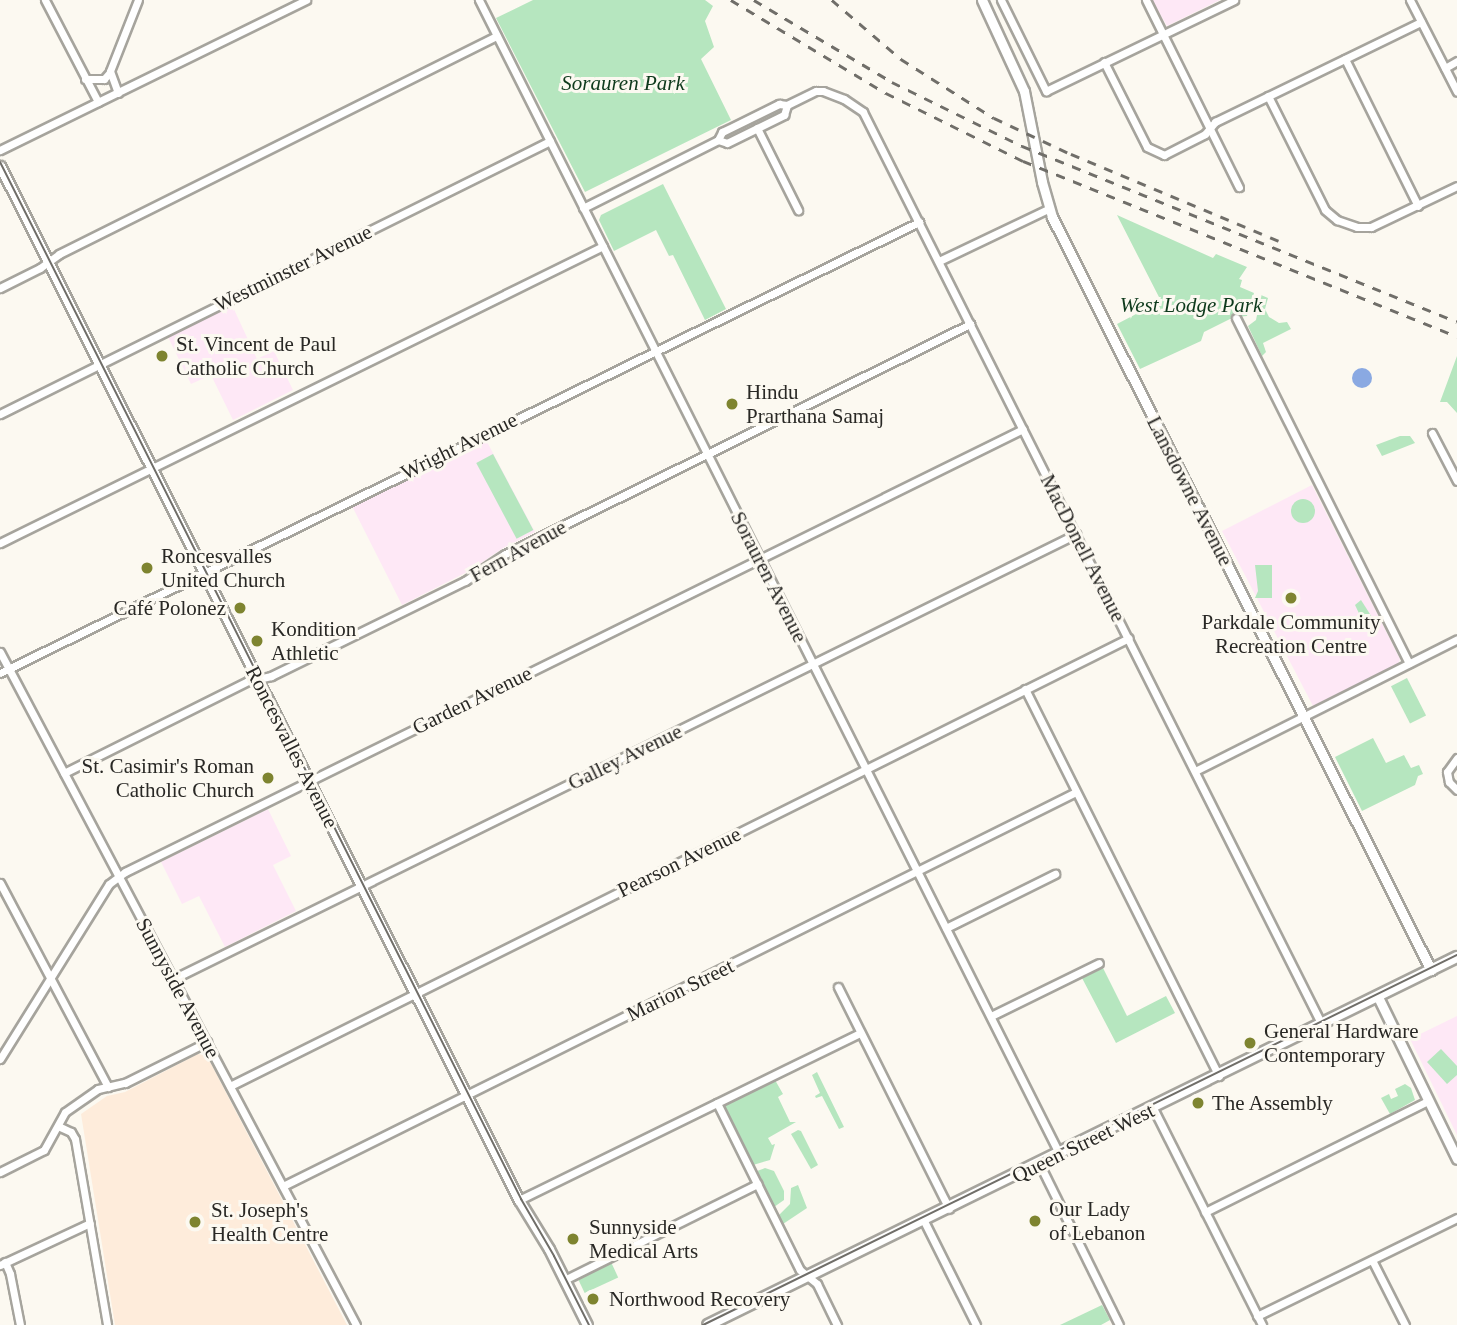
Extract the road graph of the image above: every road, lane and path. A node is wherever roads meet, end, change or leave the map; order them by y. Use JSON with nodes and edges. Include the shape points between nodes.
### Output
{"nodes":[{"id":1,"x":45,"y":0,"type":"edge"},
{"id":2,"x":138,"y":0,"type":"edge"},
{"id":3,"x":306,"y":0,"type":"edge"},
{"id":4,"x":479,"y":0,"type":"edge"},
{"id":5,"x":982,"y":0,"type":"edge"},
{"id":6,"x":1001,"y":0,"type":"edge"},
{"id":7,"x":1146,"y":0,"type":"edge"},
{"id":8,"x":1234,"y":0,"type":"edge"},
{"id":9,"x":1410,"y":0,"type":"edge"},
{"id":10,"x":1421,"y":22,"type":"junction"},
{"id":11,"x":1162,"y":33,"type":"junction"},
{"id":12,"x":497,"y":36,"type":"junction"},
{"id":13,"x":1345,"y":59,"type":"junction"},
{"id":14,"x":1457,"y":61,"type":"edge"},
{"id":15,"x":1104,"y":62,"type":"junction"},
{"id":16,"x":1445,"y":68,"type":"junction"},
{"id":17,"x":110,"y":71,"type":"junction"},
{"id":18,"x":85,"y":79,"type":"junction"},
{"id":19,"x":1457,"y":92,"type":"edge"},
{"id":20,"x":118,"y":93,"type":"junction"},
{"id":21,"x":1268,"y":96,"type":"junction"},
{"id":22,"x":98,"y":102,"type":"junction"},
{"id":23,"x":788,"y":105,"type":"junction"},
{"id":24,"x":757,"y":128,"type":"junction"},
{"id":25,"x":1210,"y":128,"type":"junction"},
{"id":26,"x":718,"y":140,"type":"junction"},
{"id":27,"x":550,"y":141,"type":"junction"},
{"id":28,"x":0,"y":150,"type":"edge"},
{"id":29,"x":0,"y":167,"type":"edge"},
{"id":30,"x":1457,"y":186,"type":"edge"},
{"id":31,"x":1239,"y":187,"type":"dead end"},
{"id":32,"x":1418,"y":206,"type":"junction"},
{"id":33,"x":583,"y":208,"type":"junction"},
{"id":34,"x":1048,"y":209,"type":"junction"},
{"id":35,"x":798,"y":210,"type":"dead end"},
{"id":36,"x":919,"y":222,"type":"junction"},
{"id":37,"x":603,"y":246,"type":"junction"},
{"id":38,"x":939,"y":261,"type":"junction"},
{"id":39,"x":48,"y":263,"type":"junction"},
{"id":40,"x":0,"y":288,"type":"edge"},
{"id":41,"x":1236,"y":318,"type":"dead end"},
{"id":42,"x":970,"y":324,"type":"junction"},
{"id":43,"x":655,"y":349,"type":"junction"},
{"id":44,"x":100,"y":365,"type":"junction"},
{"id":45,"x":0,"y":414,"type":"edge"},
{"id":46,"x":1023,"y":429,"type":"junction"},
{"id":47,"x":1432,"y":433,"type":"dead end"},
{"id":48,"x":707,"y":454,"type":"junction"},
{"id":49,"x":151,"y":468,"type":"junction"},
{"id":50,"x":1457,"y":481,"type":"edge"},
{"id":51,"x":1076,"y":534,"type":"junction"},
{"id":52,"x":0,"y":543,"type":"edge"},
{"id":53,"x":758,"y":558,"type":"junction"},
{"id":54,"x":204,"y":572,"type":"junction"},
{"id":55,"x":1129,"y":638,"type":"junction"},
{"id":56,"x":1457,"y":639,"type":"edge"},
{"id":57,"x":0,"y":652,"type":"edge"},
{"id":58,"x":813,"y":663,"type":"junction"},
{"id":59,"x":1409,"y":663,"type":"junction"},
{"id":60,"x":9,"y":669,"type":"junction"},
{"id":61,"x":0,"y":673,"type":"edge"},
{"id":62,"x":258,"y":680,"type":"junction"},
{"id":63,"x":1025,"y":689,"type":"junction"},
{"id":64,"x":1303,"y":718,"type":"junction"},
{"id":65,"x":1457,"y":758,"type":"edge"},
{"id":66,"x":866,"y":769,"type":"junction"},
{"id":67,"x":1195,"y":771,"type":"junction"},
{"id":68,"x":64,"y":773,"type":"junction"},
{"id":69,"x":309,"y":780,"type":"junction"},
{"id":70,"x":1457,"y":790,"type":"edge"},
{"id":71,"x":1076,"y":792,"type":"junction"},
{"id":72,"x":917,"y":872,"type":"junction"},
{"id":73,"x":1055,"y":874,"type":"dead end"},
{"id":74,"x":119,"y":876,"type":"junction"},
{"id":75,"x":0,"y":883,"type":"edge"},
{"id":76,"x":362,"y":886,"type":"junction"},
{"id":77,"x":946,"y":928,"type":"junction"},
{"id":78,"x":1457,"y":957,"type":"edge"},
{"id":79,"x":1099,"y":963,"type":"dead end"},
{"id":80,"x":1431,"y":971,"type":"junction"},
{"id":81,"x":50,"y":976,"type":"junction"},
{"id":82,"x":173,"y":979,"type":"junction"},
{"id":83,"x":838,"y":987,"type":"dead end"},
{"id":84,"x":416,"y":994,"type":"junction"},
{"id":85,"x":1378,"y":997,"type":"junction"},
{"id":86,"x":991,"y":1016,"type":"junction"},
{"id":87,"x":1322,"y":1025,"type":"junction"},
{"id":88,"x":860,"y":1033,"type":"junction"},
{"id":89,"x":207,"y":1042,"type":"junction"},
{"id":90,"x":0,"y":1059,"type":"edge"},
{"id":91,"x":1219,"y":1076,"type":"junction"},
{"id":92,"x":230,"y":1086,"type":"junction"},
{"id":93,"x":108,"y":1087,"type":"junction"},
{"id":94,"x":467,"y":1096,"type":"junction"},
{"id":95,"x":1428,"y":1101,"type":"junction"},
{"id":96,"x":717,"y":1102,"type":"junction"},
{"id":97,"x":1153,"y":1108,"type":"junction"},
{"id":98,"x":58,"y":1126,"type":"junction"},
{"id":99,"x":1060,"y":1155,"type":"junction"},
{"id":100,"x":1457,"y":1159,"type":"edge"},
{"id":101,"x":1040,"y":1165,"type":"junction"},
{"id":102,"x":0,"y":1172,"type":"edge"},
{"id":103,"x":757,"y":1184,"type":"junction"},
{"id":104,"x":283,"y":1186,"type":"junction"},
{"id":105,"x":519,"y":1200,"type":"junction"},
{"id":106,"x":949,"y":1209,"type":"junction"},
{"id":107,"x":1205,"y":1212,"type":"junction"},
{"id":108,"x":1457,"y":1218,"type":"edge"},
{"id":109,"x":924,"y":1221,"type":"junction"},
{"id":110,"x":90,"y":1223,"type":"junction"},
{"id":111,"x":1372,"y":1260,"type":"junction"},
{"id":112,"x":2,"y":1264,"type":"edge"},
{"id":113,"x":808,"y":1277,"type":"junction"},
{"id":114,"x":564,"y":1280,"type":"junction"},
{"id":115,"x":1257,"y":1316,"type":"junction"},
{"id":116,"x":20,"y":1325,"type":"edge"},
{"id":117,"x":107,"y":1325,"type":"edge"},
{"id":118,"x":356,"y":1325,"type":"edge"},
{"id":119,"x":586,"y":1325,"type":"edge"},
{"id":120,"x":708,"y":1325,"type":"edge"},
{"id":121,"x":837,"y":1325,"type":"edge"},
{"id":122,"x":976,"y":1325,"type":"edge"},
{"id":123,"x":1119,"y":1325,"type":"edge"},
{"id":124,"x":1262,"y":1325,"type":"edge"},
{"id":125,"x":1405,"y":1325,"type":"edge"}],
"edges":[{"from":1,"to":18,"type":"street"},
{"from":2,"to":17,"type":"street"},
{"from":3,"to":20,"type":"street"},
{"from":4,"to":12,"type":"street","name":"Sorauren Avenue"},
{"from":5,"to":34,"type":"street","name":"Lansdowne Avenue","via":[[1024,91]]},
{"from":6,"to":15,"type":"street","via":[[1046,91]]},
{"from":7,"to":11,"type":"street"},
{"from":8,"to":11,"type":"street"},
{"from":9,"to":10,"type":"street"},
{"from":10,"to":13,"type":"street"},
{"from":10,"to":16,"type":"street"},
{"from":11,"to":15,"type":"street"},
{"from":11,"to":25,"type":"street"},
{"from":12,"to":27,"type":"street","name":"Sorauren Avenue"},
{"from":12,"to":39,"type":"street"},
{"from":13,"to":21,"type":"street"},
{"from":13,"to":32,"type":"street"},
{"from":14,"to":16,"type":"street"},
{"from":15,"to":25,"type":"street","via":[[1150,151],[1164,155]]},
{"from":16,"to":19,"type":"street"},
{"from":17,"to":18,"type":"street","via":[[104,79]]},
{"from":17,"to":20,"type":"street"},
{"from":18,"to":22,"type":"street"},
{"from":20,"to":22,"type":"street"},
{"from":21,"to":25,"type":"street"},
{"from":21,"to":32,"type":"street","via":[[1330,216],[1349,225],[1371,227]]},
{"from":22,"to":28,"type":"street"},
{"from":23,"to":24,"type":"street","via":[[783,115]]},
{"from":23,"to":26,"type":"street","via":[[779,104],[722,132]]},
{"from":23,"to":36,"type":"street","name":"MacDonell Avenue","via":[[823,91],[863,112]]},
{"from":24,"to":26,"type":"street","via":[[727,143]]},
{"from":24,"to":35,"type":"street"},
{"from":25,"to":31,"type":"street"},
{"from":26,"to":33,"type":"street"},
{"from":27,"to":33,"type":"street","name":"Sorauren Avenue"},
{"from":27,"to":44,"type":"street","name":"Westminster Avenue"},
{"from":29,"to":39,"type":"street","name":"Roncesvalles Avenue"},
{"from":30,"to":32,"type":"street"},
{"from":33,"to":37,"type":"street","name":"Sorauren Avenue"},
{"from":34,"to":38,"type":"street"},
{"from":34,"to":64,"type":"street","name":"Lansdowne Avenue"},
{"from":36,"to":38,"type":"street","name":"MacDonell Avenue"},
{"from":36,"to":43,"type":"street","name":"Wright Avenue"},
{"from":37,"to":43,"type":"street","name":"Sorauren Avenue"},
{"from":37,"to":49,"type":"street"},
{"from":38,"to":42,"type":"street","name":"MacDonell Avenue"},
{"from":39,"to":40,"type":"street"},
{"from":39,"to":44,"type":"street","name":"Roncesvalles Avenue"},
{"from":41,"to":59,"type":"street"},
{"from":42,"to":46,"type":"street","name":"MacDonell Avenue"},
{"from":42,"to":48,"type":"street","name":"Fern Avenue"},
{"from":43,"to":48,"type":"street","name":"Sorauren Avenue"},
{"from":43,"to":54,"type":"street","name":"Wright Avenue"},
{"from":44,"to":45,"type":"street","name":"Westminster Avenue"},
{"from":44,"to":49,"type":"street","name":"Roncesvalles Avenue"},
{"from":46,"to":51,"type":"street","name":"MacDonell Avenue"},
{"from":46,"to":53,"type":"street","name":"Garden Avenue"},
{"from":47,"to":50,"type":"street"},
{"from":48,"to":53,"type":"street","name":"Sorauren Avenue"},
{"from":48,"to":62,"type":"street","name":"Fern Avenue","via":[[505,554],[465,581]]},
{"from":49,"to":52,"type":"street"},
{"from":49,"to":54,"type":"street","name":"Roncesvalles Avenue"},
{"from":51,"to":55,"type":"street","name":"MacDonell Avenue"},
{"from":51,"to":58,"type":"street","name":"Galley Avenue"},
{"from":53,"to":58,"type":"street","name":"Sorauren Avenue"},
{"from":53,"to":69,"type":"street","name":"Garden Avenue"},
{"from":54,"to":60,"type":"street","name":"Wright Avenue"},
{"from":54,"to":62,"type":"street","name":"Roncesvalles Avenue"},
{"from":55,"to":63,"type":"street","name":"Pearson Avenue"},
{"from":55,"to":67,"type":"street","name":"MacDonell Avenue"},
{"from":56,"to":59,"type":"street"},
{"from":57,"to":60,"type":"street","name":"Sunnyside Avenue"},
{"from":58,"to":66,"type":"street","name":"Sorauren Avenue"},
{"from":58,"to":76,"type":"street","name":"Galley Avenue"},
{"from":59,"to":64,"type":"street"},
{"from":60,"to":61,"type":"street","name":"Wright Avenue"},
{"from":60,"to":68,"type":"street","name":"Sunnyside Avenue"},
{"from":62,"to":68,"type":"street","name":"Fern Avenue"},
{"from":62,"to":69,"type":"street","name":"Roncesvalles Avenue"},
{"from":63,"to":66,"type":"street","name":"Pearson Avenue"},
{"from":63,"to":71,"type":"street"},
{"from":64,"to":67,"type":"street"},
{"from":64,"to":80,"type":"street","name":"Lansdowne Avenue"},
{"from":65,"to":70,"type":"street","via":[[1447,772]]},
{"from":66,"to":72,"type":"street","name":"Sorauren Avenue"},
{"from":66,"to":84,"type":"street","name":"Pearson Avenue"},
{"from":67,"to":87,"type":"street","name":"MacDonell Avenue"},
{"from":68,"to":74,"type":"street","name":"Sunnyside Avenue"},
{"from":69,"to":74,"type":"street","name":"Garden Avenue"},
{"from":69,"to":76,"type":"street","name":"Roncesvalles Avenue"},
{"from":71,"to":72,"type":"street","name":"Marion Street"},
{"from":71,"to":91,"type":"street"},
{"from":72,"to":77,"type":"street","name":"Sorauren Avenue"},
{"from":72,"to":94,"type":"street","name":"Marion Street"},
{"from":73,"to":77,"type":"street"},
{"from":74,"to":81,"type":"street","name":"Garden Avenue","via":[[109,884]]},
{"from":74,"to":82,"type":"street","name":"Sunnyside Avenue"},
{"from":75,"to":81,"type":"street"},
{"from":76,"to":82,"type":"street","name":"Galley Avenue"},
{"from":76,"to":84,"type":"street","name":"Roncesvalles Avenue"},
{"from":77,"to":86,"type":"street","name":"Sorauren Avenue"},
{"from":78,"to":80,"type":"main road","name":"Queen Street West"},
{"from":79,"to":86,"type":"street"},
{"from":80,"to":85,"type":"main road","name":"Queen Street West"},
{"from":81,"to":90,"type":"street","name":"Garden Avenue"},
{"from":81,"to":93,"type":"street"},
{"from":82,"to":89,"type":"street","name":"Sunnyside Avenue"},
{"from":83,"to":88,"type":"street"},
{"from":84,"to":92,"type":"street","name":"Pearson Avenue"},
{"from":84,"to":94,"type":"street","name":"Roncesvalles Avenue"},
{"from":85,"to":87,"type":"main road","name":"Queen Street West"},
{"from":85,"to":95,"type":"street"},
{"from":86,"to":99,"type":"street","name":"Sorauren Avenue"},
{"from":87,"to":91,"type":"main road","name":"Queen Street West"},
{"from":88,"to":96,"type":"street"},
{"from":88,"to":106,"type":"street"},
{"from":89,"to":92,"type":"street","name":"Sunnyside Avenue"},
{"from":89,"to":93,"type":"street"},
{"from":91,"to":97,"type":"main road","name":"Queen Street West"},
{"from":92,"to":104,"type":"street","name":"Sunnyside Avenue"},
{"from":93,"to":98,"type":"street","via":[[65,1112]]},
{"from":94,"to":104,"type":"street","name":"Marion Street"},
{"from":94,"to":105,"type":"street","name":"Roncesvalles Avenue"},
{"from":95,"to":100,"type":"street"},
{"from":95,"to":107,"type":"street"},
{"from":96,"to":103,"type":"street"},
{"from":96,"to":105,"type":"street"},
{"from":97,"to":99,"type":"main road","name":"Queen Street West"},
{"from":97,"to":107,"type":"street"},
{"from":98,"to":102,"type":"street","via":[[44,1150]]},
{"from":98,"to":110,"type":"street","via":[[75,1139]]},
{"from":99,"to":101,"type":"main road","name":"Queen Street West"},
{"from":101,"to":106,"type":"main road","name":"Queen Street West"},
{"from":101,"to":123,"type":"street"},
{"from":103,"to":113,"type":"street","via":[[800,1270]]},
{"from":103,"to":114,"type":"street"},
{"from":104,"to":118,"type":"street","name":"Sunnyside Avenue"},
{"from":105,"to":114,"type":"street","name":"Roncesvalles Avenue"},
{"from":106,"to":109,"type":"main road","name":"Queen Street West"},
{"from":107,"to":115,"type":"street"},
{"from":108,"to":111,"type":"street"},
{"from":109,"to":113,"type":"main road","name":"Queen Street West"},
{"from":109,"to":122,"type":"street"},
{"from":110,"to":112,"type":"street"},
{"from":110,"to":117,"type":"street"},
{"from":111,"to":115,"type":"street"},
{"from":111,"to":125,"type":"street"},
{"from":112,"to":116,"type":"street","via":[[10,1274]]},
{"from":113,"to":120,"type":"main road","name":"Queen Street West"},
{"from":113,"to":121,"type":"street","via":[[817,1284]]},
{"from":114,"to":119,"type":"street","name":"Roncesvalles Avenue"},
{"from":115,"to":124,"type":"street"}]}
